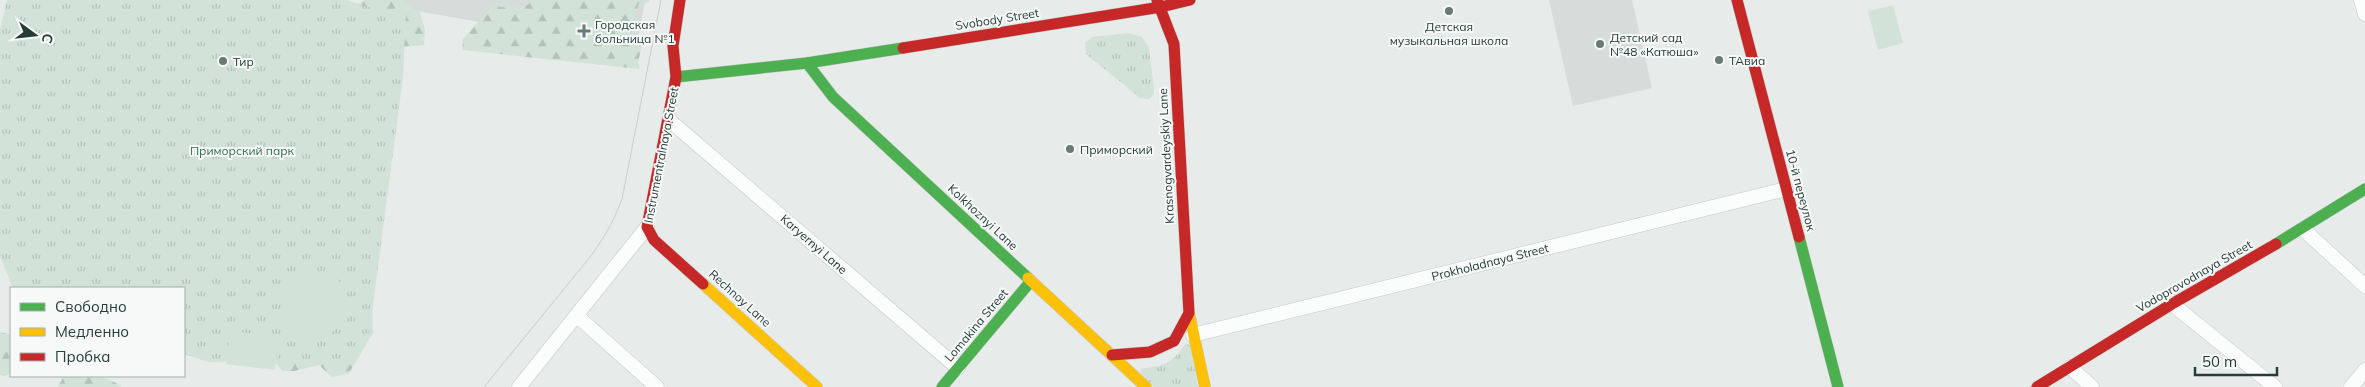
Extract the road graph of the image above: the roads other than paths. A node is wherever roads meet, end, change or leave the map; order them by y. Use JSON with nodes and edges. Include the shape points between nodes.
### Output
{"nodes":[{"id":1,"x":680,"y":0,"type":"edge"},
{"id":2,"x":1190,"y":0,"type":"edge"},
{"id":3,"x":1737,"y":0,"type":"edge"},
{"id":4,"x":2361,"y":0,"type":"edge"},
{"id":5,"x":1159,"y":4,"type":"edge"},
{"id":6,"x":2365,"y":14,"type":"edge"},
{"id":7,"x":807,"y":63,"type":"junction"},
{"id":8,"x":676,"y":77,"type":"junction"},
{"id":9,"x":670,"y":120,"type":"junction"},
{"id":10,"x":1786,"y":189,"type":"junction"},
{"id":11,"x":2365,"y":189,"type":"edge"},
{"id":12,"x":647,"y":227,"type":"junction"},
{"id":13,"x":2303,"y":229,"type":"junction"},
{"id":14,"x":1031,"y":281,"type":"junction"},
{"id":15,"x":2365,"y":286,"type":"edge"},
{"id":16,"x":2172,"y":304,"type":"junction"},
{"id":17,"x":1189,"y":313,"type":"junction"},
{"id":18,"x":577,"y":316,"type":"junction"},
{"id":19,"x":1193,"y":335,"type":"junction"},
{"id":20,"x":1112,"y":354,"type":"junction"},
{"id":21,"x":2070,"y":367,"type":"junction"},
{"id":22,"x":958,"y":368,"type":"junction"},
{"id":23,"x":2365,"y":370,"type":"edge"},
{"id":24,"x":519,"y":387,"type":"edge"},
{"id":25,"x":657,"y":387,"type":"edge"},
{"id":26,"x":818,"y":387,"type":"edge"},
{"id":27,"x":942,"y":387,"type":"edge"},
{"id":28,"x":1146,"y":387,"type":"edge"},
{"id":29,"x":1205,"y":387,"type":"edge"},
{"id":30,"x":1838,"y":387,"type":"edge"},
{"id":31,"x":2037,"y":387,"type":"edge"},
{"id":32,"x":2092,"y":387,"type":"edge"},
{"id":33,"x":2275,"y":387,"type":"edge"},
{"id":34,"x":2351,"y":387,"type":"edge"}],
"edges":[{"from":1,"to":8,"type":"main road","name":"Instrumentralnaya Street","via":[[673,46]]},
{"from":2,"to":5,"type":"main road","name":"Svobody Street"},
{"from":3,"to":10,"type":"main road","name":"10-й переулок"},
{"from":4,"to":6,"type":"street"},
{"from":5,"to":7,"type":"main road","name":"Svobody Street"},
{"from":5,"to":17,"type":"main road","name":"Krasnogvardeyskiy Lane","via":[[1174,44]]},
{"from":7,"to":8,"type":"main road","name":"Svobody Street"},
{"from":7,"to":14,"type":"main road","name":"Kolkhoznyi Lane","via":[[833,97]]},
{"from":8,"to":9,"type":"main road","name":"Instrumentralnaya Street"},
{"from":9,"to":12,"type":"main road","name":"Instrumentralnaya Street"},
{"from":9,"to":22,"type":"street","name":"Karyernyi Lane"},
{"from":10,"to":19,"type":"street","name":"Prokholadnaya Street"},
{"from":10,"to":30,"type":"main road","name":"10-й переулок"},
{"from":11,"to":13,"type":"main road","name":"Vodoprovodnaya Street"},
{"from":12,"to":18,"type":"street","name":"Instrumentralnaya Street"},
{"from":12,"to":26,"type":"main road","name":"Rechnoy Lane","via":[[654,240]]},
{"from":13,"to":15,"type":"street"},
{"from":13,"to":16,"type":"main road","name":"Vodoprovodnaya Street"},
{"from":14,"to":20,"type":"main road","name":"Kolkhoznyi Lane"},
{"from":14,"to":22,"type":"main road","name":"Lomakina Street"},
{"from":16,"to":21,"type":"main road","name":"Vodoprovodnaya Street"},
{"from":16,"to":33,"type":"street"},
{"from":17,"to":19,"type":"main road","name":"Krasnogvardeyskiy Lane"},
{"from":17,"to":20,"type":"main road","via":[[1174,340],[1150,352]]},
{"from":18,"to":24,"type":"street","name":"Instrumentralnaya Street"},
{"from":18,"to":25,"type":"street"},
{"from":19,"to":29,"type":"main road","name":"Krasnogvardeyskiy Lane"},
{"from":20,"to":28,"type":"main road","name":"Kolkhoznyi Lane"},
{"from":21,"to":31,"type":"main road","name":"Vodoprovodnaya Street"},
{"from":21,"to":32,"type":"street"},
{"from":22,"to":27,"type":"main road","name":"Lomakina Street"},
{"from":23,"to":34,"type":"street"}]}
